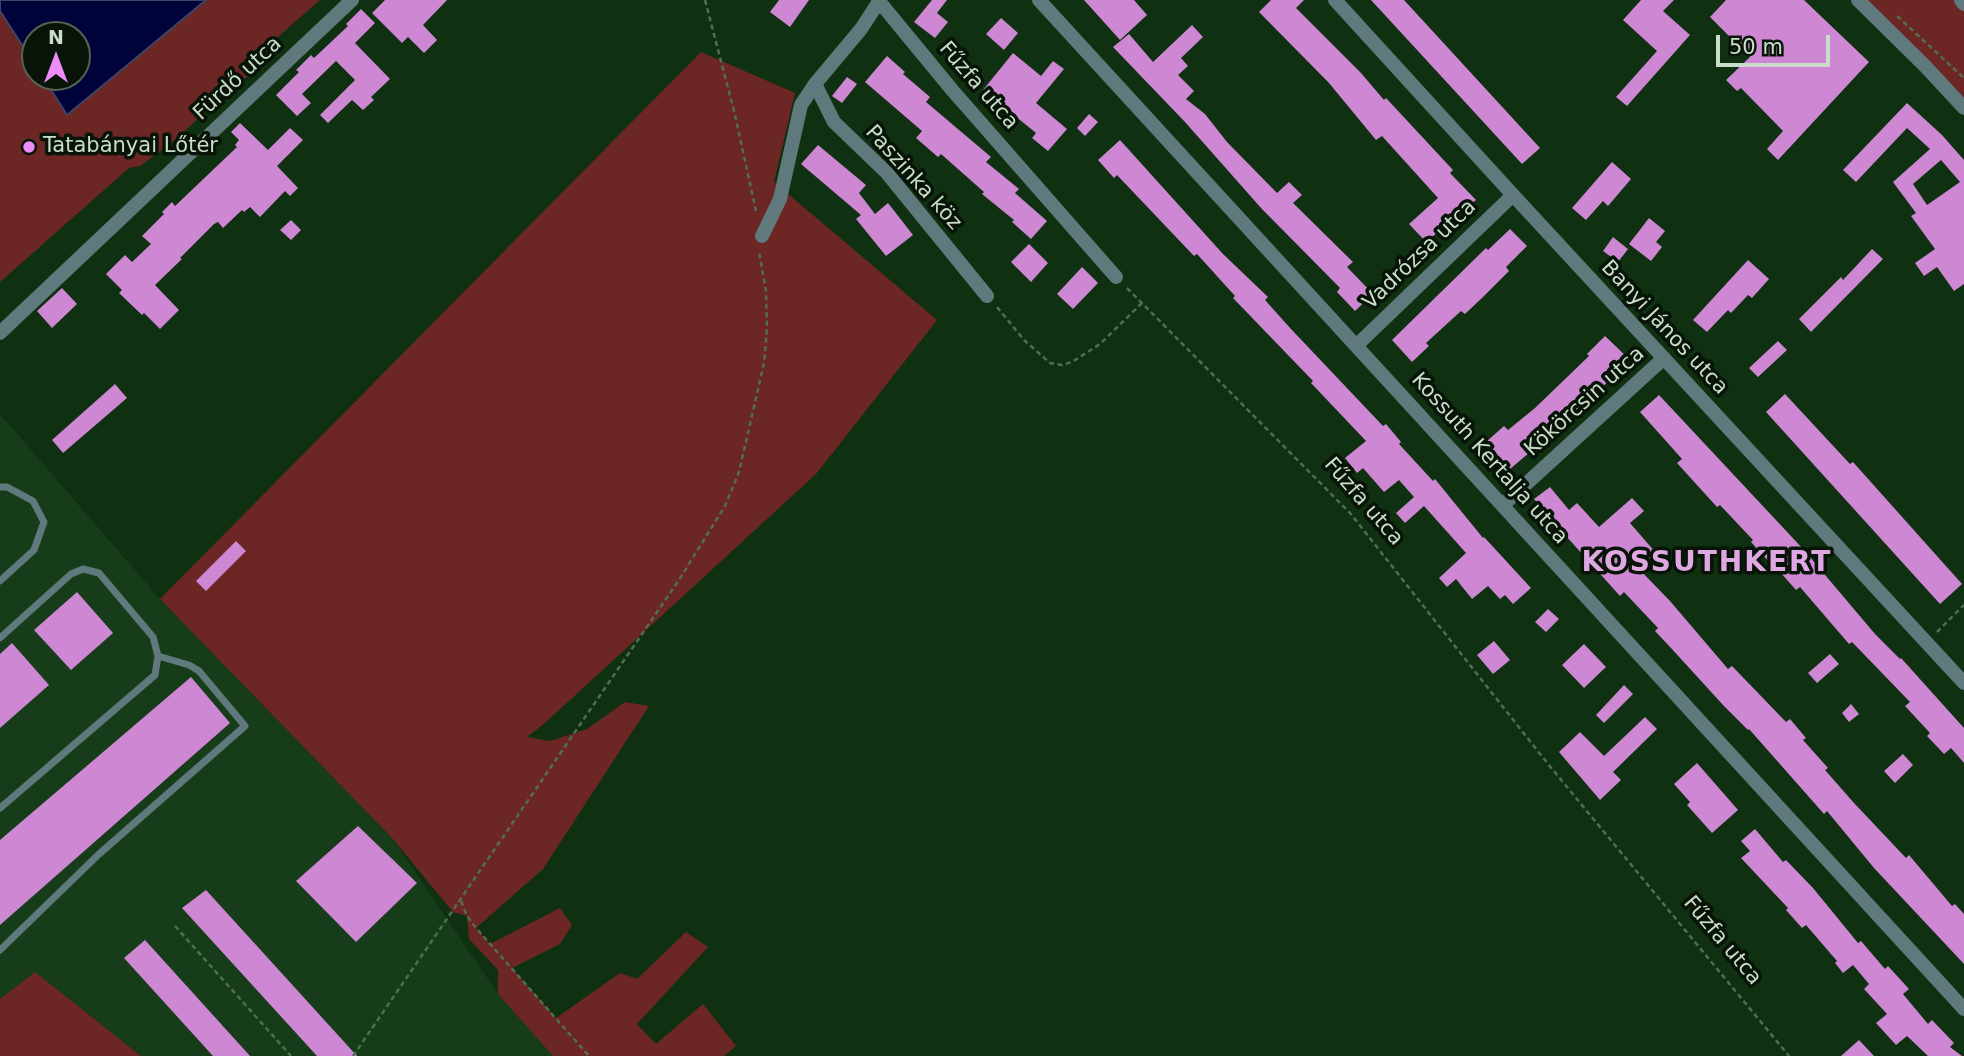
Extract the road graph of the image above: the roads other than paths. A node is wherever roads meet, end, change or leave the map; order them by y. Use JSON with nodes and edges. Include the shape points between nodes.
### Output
{"nodes":[{"id":1,"x":352,"y":0,"type":"edge"},
{"id":2,"x":1039,"y":0,"type":"edge"},
{"id":3,"x":1335,"y":0,"type":"edge"},
{"id":4,"x":1860,"y":1,"type":"edge"},
{"id":5,"x":878,"y":2,"type":"edge"},
{"id":6,"x":815,"y":84,"type":"junction"},
{"id":7,"x":1964,"y":108,"type":"edge"},
{"id":8,"x":1513,"y":195,"type":"junction"},
{"id":9,"x":762,"y":236,"type":"road end"},
{"id":10,"x":1116,"y":277,"type":"road end"},
{"id":11,"x":987,"y":296,"type":"road end"},
{"id":12,"x":0,"y":332,"type":"edge"},
{"id":13,"x":1357,"y":345,"type":"junction"},
{"id":14,"x":1664,"y":358,"type":"junction"},
{"id":15,"x":0,"y":487,"type":"edge"},
{"id":16,"x":1503,"y":505,"type":"junction"},
{"id":17,"x":0,"y":581,"type":"edge"},
{"id":18,"x":0,"y":638,"type":"edge"},
{"id":19,"x":158,"y":656,"type":"junction"},
{"id":20,"x":1964,"y":682,"type":"edge"},
{"id":21,"x":0,"y":808,"type":"edge"},
{"id":22,"x":0,"y":950,"type":"edge"},
{"id":23,"x":1964,"y":1009,"type":"edge"}],
"edges":[{"from":1,"to":12,"type":"street","name":"Fürdő utca"},
{"from":2,"to":13,"type":"street","name":"Kossuth Kertalja utca"},
{"from":3,"to":8,"type":"street","name":"Banyi János utca"},
{"from":4,"to":7,"type":"street"},
{"from":5,"to":6,"type":"street"},
{"from":5,"to":10,"type":"street","name":"Fűzfa utca"},
{"from":6,"to":9,"type":"street","via":[[801,105],[780,200]]},
{"from":6,"to":11,"type":"street","name":"Paszinka köz","via":[[834,122],[887,173]]},
{"from":8,"to":13,"type":"street","name":"Vadrózsa utca"},
{"from":8,"to":14,"type":"street","name":"Banyi János utca"},
{"from":13,"to":16,"type":"street","name":"Kossuth Kertalja utca"},
{"from":14,"to":16,"type":"street","name":"Kökörcsin utca"},
{"from":14,"to":20,"type":"street","name":"Banyi János utca"},
{"from":15,"to":17,"type":"lane","via":[[33,501],[44,522],[34,550]]},
{"from":16,"to":23,"type":"street","name":"Kossuth Kertalja utca"},
{"from":18,"to":19,"type":"lane","via":[[71,574],[83,569],[99,573],[153,637]]},
{"from":19,"to":21,"type":"lane","via":[[155,675]]},
{"from":19,"to":22,"type":"lane","via":[[199,671],[245,726],[98,855]]}]}
